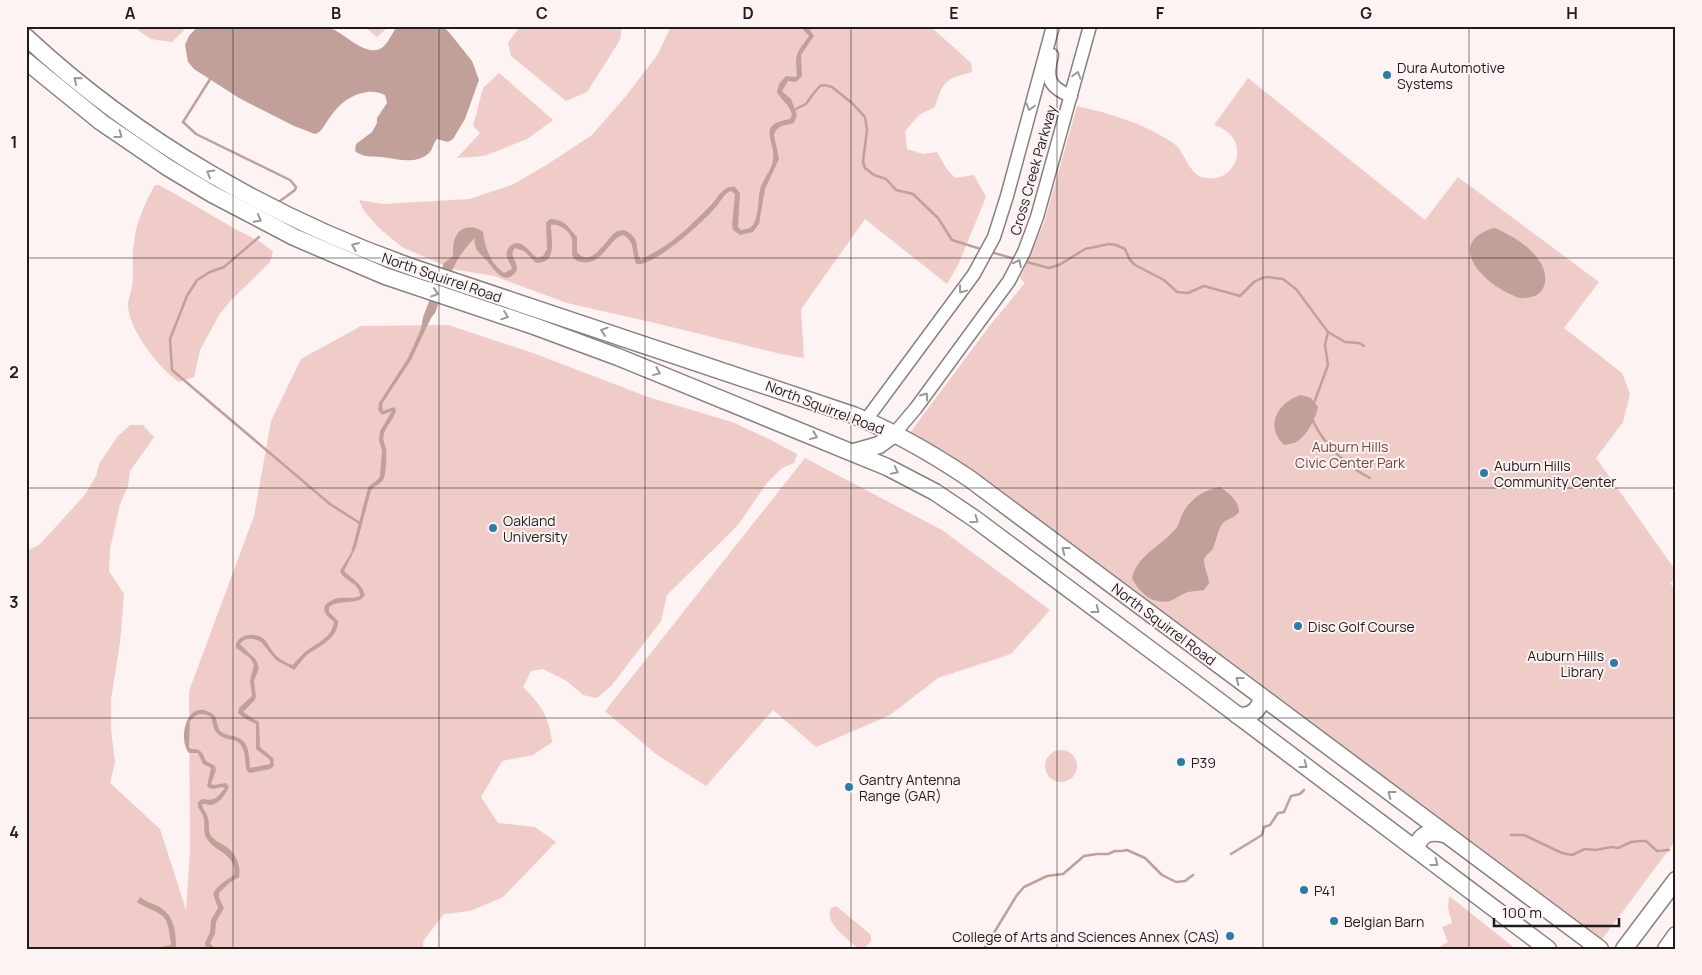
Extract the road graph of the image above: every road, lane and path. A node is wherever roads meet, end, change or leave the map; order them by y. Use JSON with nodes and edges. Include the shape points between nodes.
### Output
{"nodes":[{"id":1,"x":1053,"y":26,"type":"edge"},
{"id":2,"x":1060,"y":26,"type":"edge"},
{"id":3,"x":1090,"y":26,"type":"edge"},
{"id":4,"x":26,"y":37,"type":"edge"},
{"id":5,"x":26,"y":61,"type":"edge"},
{"id":6,"x":1070,"y":96,"type":"junction"},
{"id":7,"x":750,"y":379,"type":"junction"},
{"id":8,"x":732,"y":402,"type":"junction"},
{"id":9,"x":866,"y":420,"type":"junction"},
{"id":10,"x":894,"y":434,"type":"junction"},
{"id":11,"x":854,"y":452,"type":"junction"},
{"id":12,"x":1084,"y":564,"type":"junction"},
{"id":13,"x":1057,"y":580,"type":"junction"},
{"id":14,"x":1174,"y":632,"type":"junction"},
{"id":15,"x":1148,"y":648,"type":"junction"},
{"id":16,"x":1262,"y":698,"type":"junction"},
{"id":17,"x":1237,"y":715,"type":"junction"},
{"id":18,"x":1306,"y":730,"type":"junction"},
{"id":19,"x":1279,"y":746,"type":"junction"},
{"id":20,"x":1408,"y":807,"type":"junction"},
{"id":21,"x":1382,"y":823,"type":"junction"},
{"id":22,"x":1444,"y":834,"type":"junction"},
{"id":23,"x":1416,"y":848,"type":"junction"},
{"id":24,"x":1676,"y":880,"type":"edge"},
{"id":25,"x":1676,"y":935,"type":"edge"},
{"id":26,"x":1579,"y":942,"type":"edge"},
{"id":27,"x":1548,"y":949,"type":"edge"},
{"id":28,"x":1600,"y":949,"type":"edge"},
{"id":29,"x":1624,"y":949,"type":"edge"},
{"id":30,"x":1666,"y":949,"type":"edge"}],
"edges":[{"from":1,"to":9,"type":"street","name":"Cross Creek Parkway","one_way":true,"via":[[994,237],[974,274]]},
{"from":2,"to":6,"type":"street","via":[[1049,67],[1051,84]]},
{"from":6,"to":3,"type":"street","name":"Cross Creek Parkway","one_way":true},
{"from":7,"to":4,"type":"main road","name":"North Squirrel Road","one_way":true,"via":[[417,269],[364,250],[291,217],[190,162],[115,111]]},
{"from":5,"to":8,"type":"main road","name":"North Squirrel Road","one_way":true,"via":[[121,136],[167,167],[264,222],[322,250],[411,285],[618,357]]},
{"from":10,"to":6,"type":"street","name":"Cross Creek Parkway","one_way":true,"via":[[1009,281],[1037,217]]},
{"from":7,"to":8,"type":"main road","via":[[734,390]]},
{"from":7,"to":9,"type":"main road","name":"North Squirrel Road"},
{"from":8,"to":11,"type":"main road","name":"North Squirrel Road","one_way":true},
{"from":9,"to":10,"type":"main road","name":"North Squirrel Road"},
{"from":10,"to":11,"type":"main road","via":[[879,445]]},
{"from":12,"to":10,"type":"main road","name":"North Squirrel Road","one_way":true,"via":[[958,471]]},
{"from":11,"to":13,"type":"main road","name":"North Squirrel Road","one_way":true,"via":[[941,496]]},
{"from":12,"to":13,"type":"main road","via":[[1073,580]]},
{"from":12,"to":14,"type":"main road","name":"North Squirrel Road"},
{"from":13,"to":15,"type":"main road","name":"North Squirrel Road","one_way":true},
{"from":14,"to":15,"type":"main road","via":[[1162,630],[1153,633],[1148,640]]},
{"from":16,"to":14,"type":"main road","name":"North Squirrel Road","one_way":true},
{"from":15,"to":17,"type":"main road","name":"North Squirrel Road"},
{"from":16,"to":17,"type":"main road","via":[[1256,712],[1247,716]]},
{"from":16,"to":18,"type":"main road","name":"North Squirrel Road"},
{"from":17,"to":19,"type":"main road","name":"North Squirrel Road"},
{"from":18,"to":19,"type":"main road","via":[[1287,732]]},
{"from":20,"to":18,"type":"main road","name":"North Squirrel Road","one_way":true},
{"from":19,"to":21,"type":"main road","name":"North Squirrel Road","one_way":true},
{"from":20,"to":21,"type":"main road","via":[[1406,816],[1398,822]]},
{"from":20,"to":22,"type":"main road","name":"North Squirrel Road"},
{"from":21,"to":23,"type":"main road","name":"North Squirrel Road"},
{"from":22,"to":23,"type":"main road","via":[[1425,834]]},
{"from":22,"to":26,"type":"main road","name":"North Squirrel Road","via":[[1483,861]]},
{"from":23,"to":27,"type":"main road","name":"North Squirrel Road","one_way":true},
{"from":24,"to":29,"type":"main road"},
{"from":25,"to":30,"type":"main road"},
{"from":26,"to":28,"type":"main road","name":"North Squirrel Road"}]}
